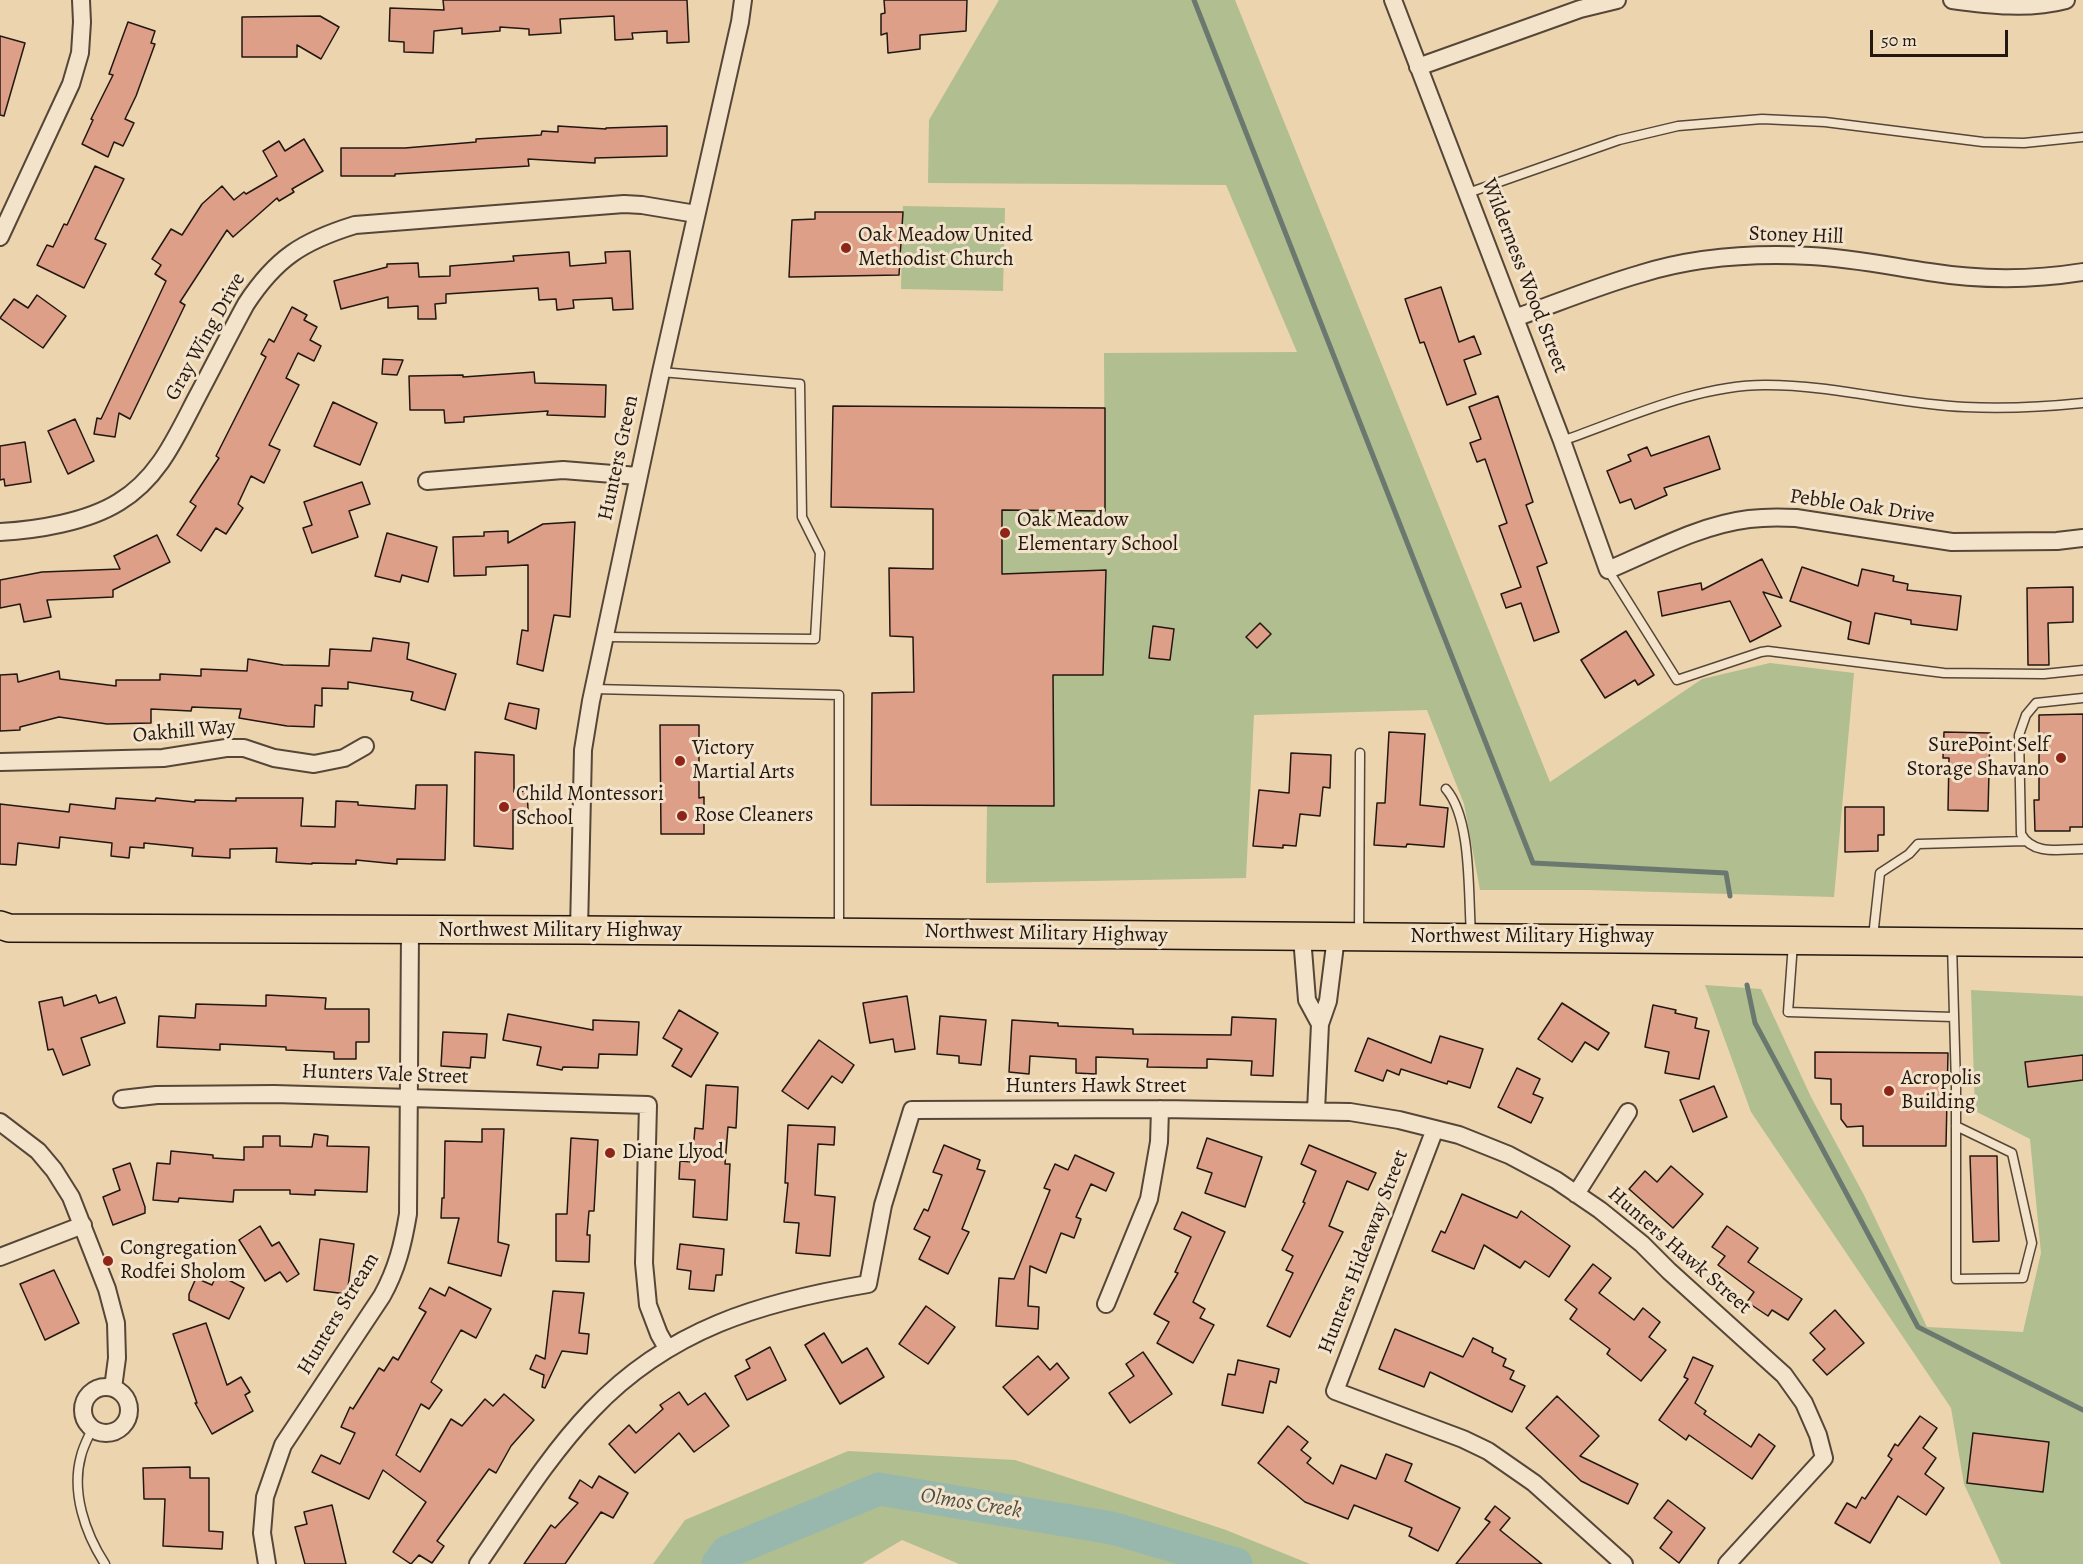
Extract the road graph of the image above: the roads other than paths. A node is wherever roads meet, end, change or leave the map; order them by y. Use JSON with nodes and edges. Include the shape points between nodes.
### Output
{"nodes":[{"id":1,"x":81,"y":0,"type":"edge"},
{"id":2,"x":743,"y":0,"type":"edge"},
{"id":3,"x":1393,"y":0,"type":"edge"},
{"id":4,"x":1617,"y":0,"type":"edge"},
{"id":5,"x":1952,"y":0,"type":"edge"},
{"id":6,"x":2066,"y":0,"type":"edge"},
{"id":7,"x":1418,"y":67,"type":"junction"},
{"id":8,"x":2083,"y":136,"type":"edge"},
{"id":9,"x":1468,"y":194,"type":"junction"},
{"id":10,"x":696,"y":214,"type":"junction"},
{"id":11,"x":0,"y":237,"type":"edge"},
{"id":12,"x":2083,"y":272,"type":"edge"},
{"id":13,"x":1515,"y":318,"type":"junction"},
{"id":14,"x":661,"y":372,"type":"junction"},
{"id":15,"x":2083,"y":403,"type":"edge"},
{"id":16,"x":1562,"y":441,"type":"junction"},
{"id":17,"x":638,"y":476,"type":"junction"},
{"id":18,"x":427,"y":481,"type":"dead end"},
{"id":19,"x":0,"y":532,"type":"edge"},
{"id":20,"x":2083,"y":538,"type":"edge"},
{"id":21,"x":1608,"y":570,"type":"junction"},
{"id":22,"x":605,"y":637,"type":"junction"},
{"id":23,"x":2083,"y":670,"type":"edge"},
{"id":24,"x":594,"y":689,"type":"junction"},
{"id":25,"x":2083,"y":698,"type":"edge"},
{"id":26,"x":365,"y":746,"type":"dead end"},
{"id":27,"x":1360,"y":753,"type":"dead end"},
{"id":28,"x":0,"y":762,"type":"edge"},
{"id":29,"x":1446,"y":789,"type":"dead end"},
{"id":30,"x":2025,"y":841,"type":"junction"},
{"id":31,"x":2083,"y":849,"type":"edge"},
{"id":32,"x":3,"y":928,"type":"edge"},
{"id":33,"x":579,"y":930,"type":"junction"},
{"id":34,"x":410,"y":931,"type":"junction"},
{"id":35,"x":839,"y":932,"type":"junction"},
{"id":36,"x":1302,"y":937,"type":"junction"},
{"id":37,"x":1347,"y":937,"type":"junction"},
{"id":38,"x":1471,"y":937,"type":"junction"},
{"id":39,"x":1793,"y":939,"type":"junction"},
{"id":40,"x":1872,"y":940,"type":"junction"},
{"id":41,"x":1952,"y":941,"type":"junction"},
{"id":42,"x":2083,"y":943,"type":"edge"},
{"id":43,"x":1953,"y":1017,"type":"junction"},
{"id":44,"x":1320,"y":1024,"type":"junction"},
{"id":45,"x":410,"y":1098,"type":"junction"},
{"id":46,"x":122,"y":1099,"type":"dead end"},
{"id":47,"x":1160,"y":1108,"type":"junction"},
{"id":48,"x":1316,"y":1111,"type":"junction"},
{"id":49,"x":1628,"y":1112,"type":"dead end"},
{"id":50,"x":0,"y":1122,"type":"edge"},
{"id":51,"x":1956,"y":1126,"type":"junction"},
{"id":52,"x":1435,"y":1129,"type":"junction"},
{"id":53,"x":1576,"y":1194,"type":"junction"},
{"id":54,"x":83,"y":1225,"type":"junction"},
{"id":55,"x":0,"y":1257,"type":"edge"},
{"id":56,"x":1106,"y":1304,"type":"dead end"},
{"id":57,"x":667,"y":1348,"type":"junction"},
{"id":58,"x":112,"y":1388,"type":"junction"},
{"id":59,"x":92,"y":1429,"type":"junction"},
{"id":60,"x":105,"y":1564,"type":"edge"},
{"id":61,"x":267,"y":1564,"type":"edge"},
{"id":62,"x":478,"y":1564,"type":"edge"},
{"id":63,"x":1624,"y":1564,"type":"edge"},
{"id":64,"x":1727,"y":1564,"type":"edge"}],
"edges":[{"from":1,"to":11,"type":"street","via":[[80,53],[71,84]]},
{"from":2,"to":10,"type":"street","name":"Hunters Green"},
{"from":3,"to":7,"type":"street","name":"Wilderness Wood Street"},
{"from":4,"to":7,"type":"street","via":[[1580,9]]},
{"from":5,"to":6,"type":"street","via":[[2018,6]]},
{"from":7,"to":9,"type":"street","name":"Wilderness Wood Street"},
{"from":8,"to":9,"type":"lane","via":[[1983,142],[1825,122],[1762,119],[1678,126],[1619,140]]},
{"from":9,"to":13,"type":"street","name":"Wilderness Wood Street"},
{"from":10,"to":14,"type":"street","name":"Hunters Green"},
{"from":10,"to":19,"type":"street","name":"Gray Wing Drive","via":[[624,204],[355,225],[322,235],[285,258],[255,290],[170,450],[146,482],[99,512],[58,524]]},
{"from":12,"to":13,"type":"street","name":"Stoney Hill","via":[[1986,278],[1810,256],[1737,256],[1641,273]]},
{"from":13,"to":16,"type":"street","name":"Wilderness Wood Street"},
{"from":14,"to":17,"type":"street","name":"Hunters Green"},
{"from":14,"to":22,"type":"lane","via":[[800,384],[802,517],[820,553],[815,639]]},
{"from":15,"to":16,"type":"lane","via":[[2034,408],[1964,407],[1765,385],[1693,395]]},
{"from":16,"to":21,"type":"street","name":"Wilderness Wood Street"},
{"from":17,"to":18,"type":"street","via":[[563,470]]},
{"from":17,"to":22,"type":"street","name":"Hunters Green"},
{"from":20,"to":21,"type":"street","name":"Pebble Oak Drive","via":[[1952,542],[1771,517],[1695,533]]},
{"from":21,"to":23,"type":"lane","via":[[1677,680],[1768,651],[1944,673],[2044,674]]},
{"from":22,"to":24,"type":"street","name":"Hunters Green"},
{"from":24,"to":33,"type":"street","name":"Hunters Green","via":[[583,750]]},
{"from":24,"to":35,"type":"lane","via":[[839,695]]},
{"from":25,"to":30,"type":"lane","via":[[2036,703],[2026,716],[2019,735],[2021,834]]},
{"from":26,"to":28,"type":"street","name":"Oakhill Way","via":[[344,758],[314,764],[274,758],[244,748],[163,758]]},
{"from":27,"to":37,"type":"lane"},
{"from":29,"to":38,"type":"lane","via":[[1460,816],[1467,846]]},
{"from":30,"to":31,"type":"lane","via":[[2037,849]]},
{"from":30,"to":40,"type":"lane","via":[[1918,844],[1880,873]]},
{"from":32,"to":34,"type":"main road","name":"Northwest Military Highway"},
{"from":33,"to":34,"type":"main road","name":"Northwest Military Highway"},
{"from":33,"to":35,"type":"main road","name":"Northwest Military Highway"},
{"from":34,"to":45,"type":"street","name":"Hunters Stream"},
{"from":35,"to":36,"type":"main road","name":"Northwest Military Highway"},
{"from":36,"to":37,"type":"main road","name":"Northwest Military Highway"},
{"from":36,"to":44,"type":"street","via":[[1307,1000]]},
{"from":37,"to":38,"type":"main road","name":"Northwest Military Highway"},
{"from":37,"to":44,"type":"street"},
{"from":38,"to":39,"type":"main road","name":"Northwest Military Highway"},
{"from":39,"to":40,"type":"main road","name":"Northwest Military Highway"},
{"from":39,"to":43,"type":"lane","via":[[1788,1012]]},
{"from":40,"to":41,"type":"main road","name":"Northwest Military Highway"},
{"from":41,"to":42,"type":"main road","name":"Northwest Military Highway"},
{"from":41,"to":43,"type":"lane"},
{"from":43,"to":51,"type":"lane"},
{"from":44,"to":48,"type":"street"},
{"from":45,"to":46,"type":"street","name":"Hunters Vale Street","via":[[274,1094]]},
{"from":45,"to":57,"type":"street","name":"Hunters Vale Street","via":[[648,1105],[644,1263],[648,1305]]},
{"from":45,"to":61,"type":"street","name":"Hunters Stream","via":[[408,1214],[400,1257],[382,1296],[283,1445],[265,1497],[262,1533]]},
{"from":47,"to":48,"type":"street","name":"Hunters Hawk Street"},
{"from":47,"to":56,"type":"street","via":[[1159,1142],[1149,1199]]},
{"from":47,"to":57,"type":"street","name":"Hunters Hawk Street","via":[[912,1110],[883,1205],[868,1284],[764,1307],[724,1320]]},
{"from":48,"to":52,"type":"street","name":"Hunters Hawk Street","via":[[1350,1112]]},
{"from":49,"to":53,"type":"street"},
{"from":50,"to":54,"type":"street","via":[[38,1151],[54,1170]]},
{"from":51,"to":51,"type":"lane","via":[[1956,1279],[2023,1278],[2032,1244],[2012,1153]]},
{"from":52,"to":53,"type":"street","name":"Hunters Hawk Street","via":[[1509,1155]]},
{"from":52,"to":63,"type":"street","name":"Hunters Hideaway Street","via":[[1335,1390],[1488,1451],[1534,1483]]},
{"from":53,"to":64,"type":"street","name":"Hunters Hawk Street","via":[[1642,1244],[1784,1375],[1804,1403],[1818,1435],[1824,1458]]},
{"from":54,"to":55,"type":"street"},
{"from":54,"to":58,"type":"street","via":[[116,1323],[117,1358]]},
{"from":57,"to":62,"type":"street","name":"Hunters Hawk Street","via":[[623,1381],[564,1442]]},
{"from":58,"to":59,"type":"street","via":[[95,1390],[83,1404],[85,1422]]},
{"from":58,"to":59,"type":"street","via":[[126,1399],[128,1417],[124,1425],[108,1434]]},
{"from":59,"to":60,"type":"lane","via":[[81,1456],[77,1489],[84,1520]]}]}
